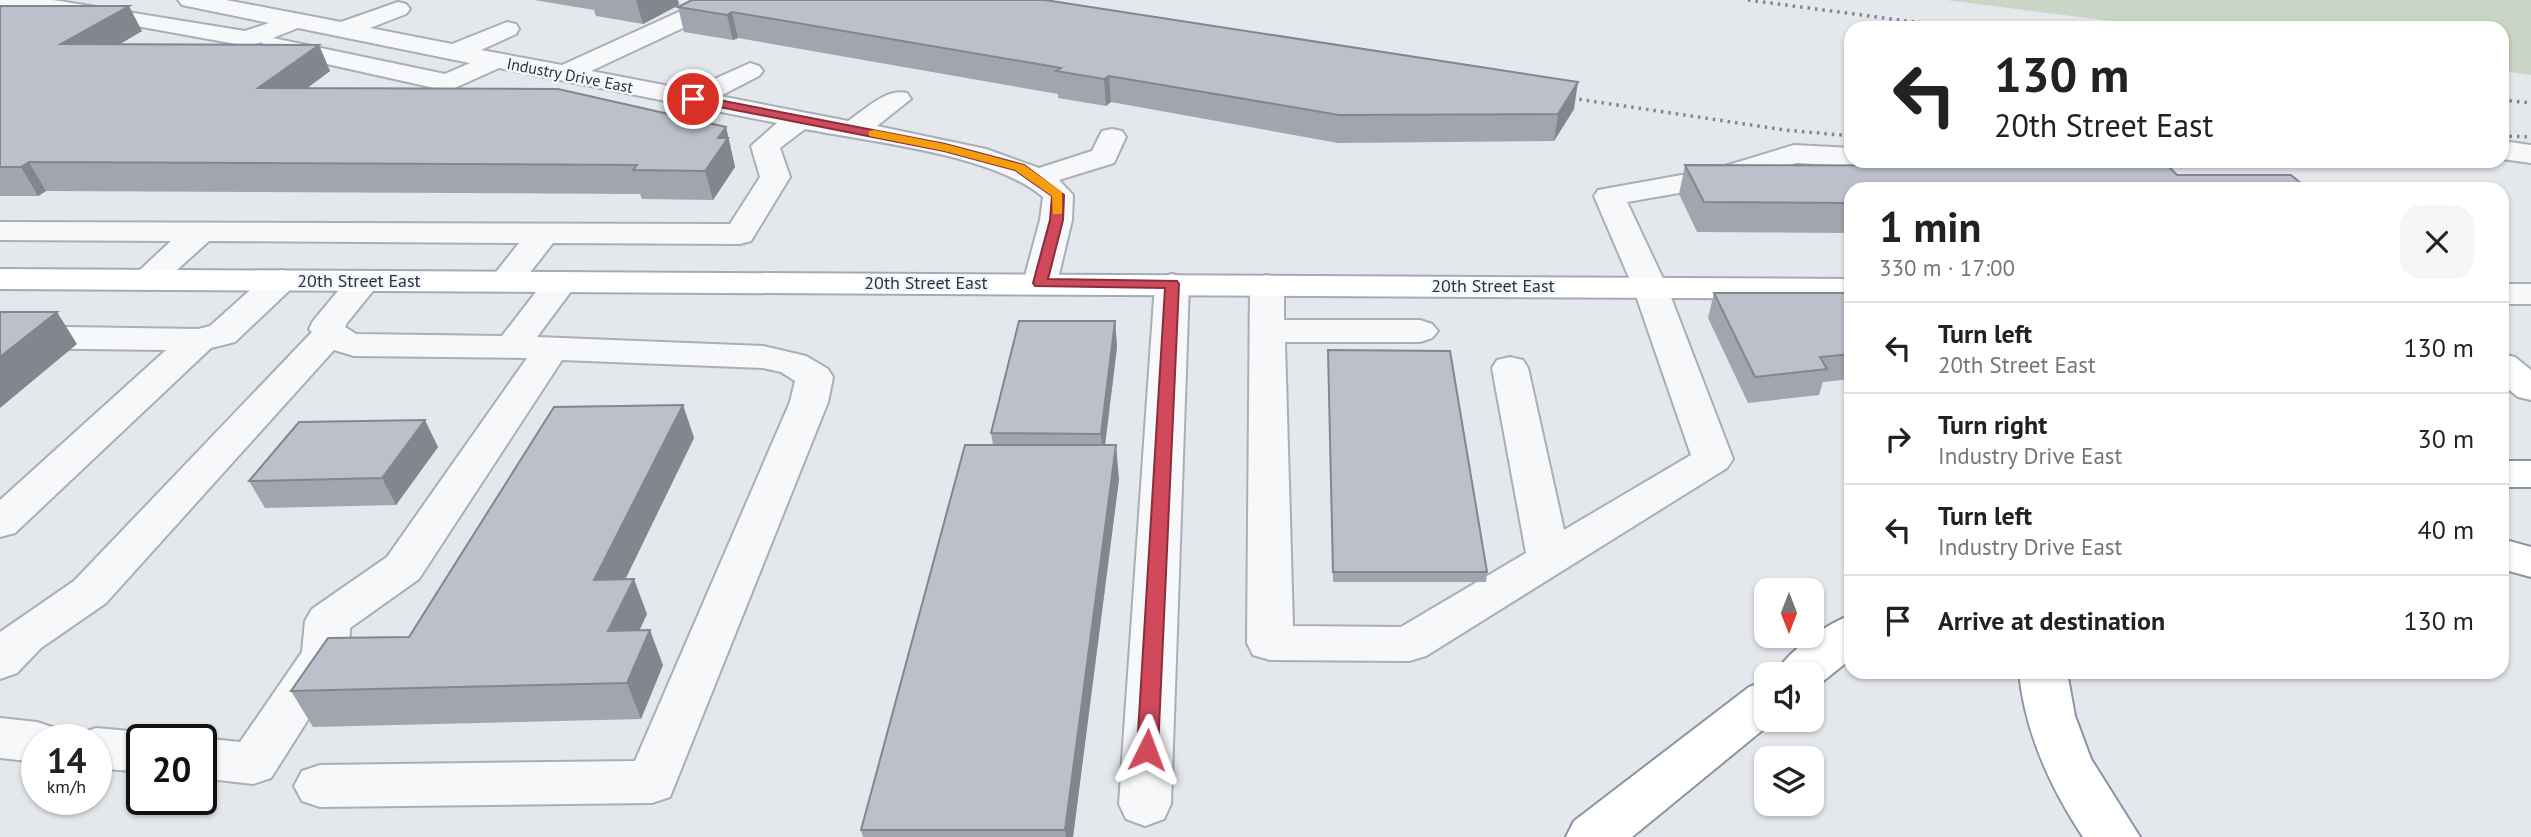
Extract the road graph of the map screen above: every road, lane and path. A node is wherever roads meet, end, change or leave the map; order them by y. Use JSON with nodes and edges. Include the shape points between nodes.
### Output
{"nodes":[{"id":1,"x":0,"y":0,"type":"edge"},
{"id":2,"x":190,"y":0,"type":"edge"},
{"id":3,"x":723,"y":0,"type":"edge"},
{"id":4,"x":237,"y":4,"type":"edge"},
{"id":5,"x":398,"y":9,"type":"dead end"},
{"id":6,"x":297,"y":21,"type":"junction"},
{"id":7,"x":507,"y":29,"type":"dead end"},
{"id":8,"x":343,"y":30,"type":"junction"},
{"id":9,"x":247,"y":39,"type":"junction"},
{"id":10,"x":455,"y":52,"type":"junction"},
{"id":11,"x":496,"y":60,"type":"junction"},
{"id":12,"x":750,"y":71,"type":"dead end"},
{"id":13,"x":564,"y":74,"type":"junction"},
{"id":14,"x":693,"y":99,"type":"junction"},
{"id":15,"x":898,"y":99,"type":"dead end"},
{"id":16,"x":799,"y":120,"type":"junction"},
{"id":17,"x":853,"y":130,"type":"junction"},
{"id":18,"x":1112,"y":137,"type":"dead end"},
{"id":19,"x":2509,"y":151,"type":"edge"},
{"id":20,"x":2531,"y":154,"type":"edge"},
{"id":21,"x":1844,"y":157,"type":"edge"},
{"id":22,"x":2021,"y":168,"type":"edge"},
{"id":23,"x":2081,"y":174,"type":"edge"},
{"id":24,"x":1036,"y":177,"type":"junction"},
{"id":25,"x":0,"y":231,"type":"edge"},
{"id":26,"x":201,"y":232,"type":"junction"},
{"id":27,"x":544,"y":234,"type":"junction"},
{"id":28,"x":0,"y":279,"type":"edge"},
{"id":29,"x":146,"y":280,"type":"junction"},
{"id":30,"x":281,"y":280,"type":"junction"},
{"id":31,"x":365,"y":281,"type":"junction"},
{"id":32,"x":506,"y":281,"type":"junction"},
{"id":33,"x":1040,"y":283,"type":"junction"},
{"id":34,"x":1172,"y":284,"type":"junction"},
{"id":35,"x":1266,"y":285,"type":"junction"},
{"id":36,"x":1650,"y":287,"type":"junction"},
{"id":37,"x":1844,"y":289,"type":"edge"},
{"id":38,"x":2509,"y":294,"type":"edge"},
{"id":39,"x":2531,"y":294,"type":"edge"},
{"id":40,"x":541,"y":322,"type":"junction"},
{"id":41,"x":1267,"y":331,"type":"junction"},
{"id":42,"x":1420,"y":331,"type":"dead end"},
{"id":43,"x":330,"y":334,"type":"junction"},
{"id":44,"x":0,"y":338,"type":"edge"},
{"id":45,"x":198,"y":340,"type":"junction"},
{"id":46,"x":1510,"y":368,"type":"dead end"},
{"id":47,"x":2509,"y":371,"type":"edge"},
{"id":48,"x":2531,"y":388,"type":"edge"},
{"id":49,"x":2509,"y":474,"type":"edge"},
{"id":50,"x":2531,"y":474,"type":"edge"},
{"id":51,"x":0,"y":523,"type":"edge"},
{"id":52,"x":2509,"y":556,"type":"edge"},
{"id":53,"x":1549,"y":559,"type":"junction"},
{"id":54,"x":2531,"y":562,"type":"edge"},
{"id":55,"x":1844,"y":638,"type":"edge"},
{"id":56,"x":0,"y":661,"type":"edge"},
{"id":57,"x":1813,"y":662,"type":"edge"},
{"id":58,"x":2044,"y":679,"type":"edge"},
{"id":59,"x":1754,"y":710,"type":"edge"},
{"id":60,"x":0,"y":738,"type":"edge"},
{"id":61,"x":21,"y":740,"type":"edge"},
{"id":62,"x":217,"y":760,"type":"edge"},
{"id":63,"x":320,"y":786,"type":"dead end"},
{"id":64,"x":1145,"y":804,"type":"dead end"},
{"id":65,"x":1593,"y":837,"type":"edge"},
{"id":66,"x":2113,"y":837,"type":"edge"}],
"edges":[{"from":1,"to":9,"type":"street"},
{"from":2,"to":4,"type":"street","name":"Industry Drive East"},
{"from":3,"to":13,"type":"street"},
{"from":4,"to":6,"type":"street","name":"Industry Drive East"},
{"from":5,"to":8,"type":"street"},
{"from":6,"to":8,"type":"street","name":"Industry Drive East"},
{"from":6,"to":9,"type":"street"},
{"from":7,"to":10,"type":"street"},
{"from":8,"to":10,"type":"street","name":"Industry Drive East"},
{"from":9,"to":11,"type":"street","via":[[448,83]]},
{"from":10,"to":11,"type":"street","name":"Industry Drive East"},
{"from":11,"to":13,"type":"street","name":"Industry Drive East"},
{"from":12,"to":14,"type":"street"},
{"from":13,"to":14,"type":"street","name":"Industry Drive East"},
{"from":14,"to":16,"type":"street","name":"Industry Drive East"},
{"from":15,"to":17,"type":"street"},
{"from":16,"to":17,"type":"street","name":"Industry Drive East"},
{"from":16,"to":27,"type":"street","via":[[765,146],[775,177],[740,233]]},
{"from":17,"to":24,"type":"street","name":"Industry Drive East","via":[[1002,162]]},
{"from":18,"to":24,"type":"street","via":[[1104,157]]},
{"from":19,"to":20,"type":"street"},
{"from":21,"to":36,"type":"street","via":[[1794,154],[1719,177],[1609,196]]},
{"from":22,"to":23,"type":"street"},
{"from":24,"to":33,"type":"street","name":"Industry Drive East","via":[[1058,195],[1059,203]]},
{"from":25,"to":26,"type":"street"},
{"from":26,"to":27,"type":"street"},
{"from":26,"to":29,"type":"street"},
{"from":27,"to":32,"type":"street"},
{"from":28,"to":29,"type":"main road","name":"20th Street East"},
{"from":29,"to":30,"type":"main road","name":"20th Street East"},
{"from":30,"to":31,"type":"main road","name":"20th Street East"},
{"from":30,"to":45,"type":"street","via":[[222,334]]},
{"from":31,"to":32,"type":"main road","name":"20th Street East"},
{"from":31,"to":43,"type":"street","via":[[330,321]]},
{"from":32,"to":40,"type":"main road","name":"20th Street East"},
{"from":33,"to":34,"type":"main road","name":"20th Street East"},
{"from":33,"to":40,"type":"main road","name":"20th Street East"},
{"from":34,"to":35,"type":"main road","name":"20th Street East"},
{"from":34,"to":64,"type":"street"},
{"from":35,"to":36,"type":"main road","name":"20th Street East"},
{"from":35,"to":41,"type":"street"},
{"from":36,"to":37,"type":"main road","name":"20th Street East"},
{"from":36,"to":53,"type":"street","via":[[1713,459]]},
{"from":38,"to":39,"type":"street"},
{"from":40,"to":43,"type":"street","via":[[354,345]]},
{"from":40,"to":62,"type":"street","via":[[403,568],[328,621],[325,655],[253,764]]},
{"from":40,"to":63,"type":"street","via":[[762,357],[793,364],[815,377],[810,402],[652,782]]},
{"from":41,"to":42,"type":"street"},
{"from":41,"to":53,"type":"street","via":[[1270,643],[1409,645]]},
{"from":43,"to":56,"type":"street","via":[[90,592],[25,636]]},
{"from":44,"to":45,"type":"street"},
{"from":45,"to":51,"type":"street"},
{"from":46,"to":53,"type":"street"},
{"from":47,"to":48,"type":"main road"},
{"from":49,"to":50,"type":"main road"},
{"from":52,"to":54,"type":"main road"},
{"from":55,"to":57,"type":"main road"},
{"from":58,"to":66,"type":"main road","via":[[2062,752]]},
{"from":59,"to":65,"type":"main road"},
{"from":60,"to":61,"type":"street"}]}
